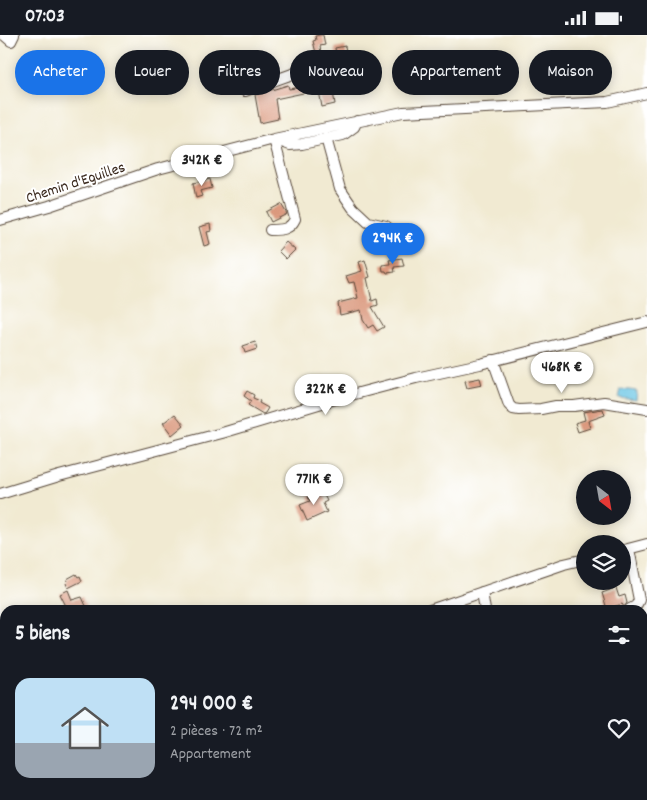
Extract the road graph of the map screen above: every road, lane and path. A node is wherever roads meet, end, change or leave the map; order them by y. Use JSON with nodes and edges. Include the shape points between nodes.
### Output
{"nodes":[{"id":1,"x":4,"y":35,"type":"edge"},
{"id":2,"x":14,"y":35,"type":"edge"},
{"id":3,"x":647,"y":93,"type":"edge"},
{"id":4,"x":357,"y":121,"type":"junction"},
{"id":5,"x":274,"y":139,"type":"junction"},
{"id":6,"x":326,"y":139,"type":"junction"},
{"id":7,"x":0,"y":220,"type":"edge"},
{"id":8,"x":270,"y":230,"type":"dead end"},
{"id":9,"x":401,"y":242,"type":"dead end"},
{"id":10,"x":647,"y":321,"type":"edge"},
{"id":11,"x":493,"y":360,"type":"junction"},
{"id":12,"x":647,"y":409,"type":"edge"},
{"id":13,"x":0,"y":494,"type":"edge"},
{"id":14,"x":647,"y":544,"type":"edge"},
{"id":15,"x":631,"y":548,"type":"edge"},
{"id":16,"x":576,"y":561,"type":"edge"},
{"id":17,"x":631,"y":569,"type":"edge"},
{"id":18,"x":482,"y":592,"type":"junction"},
{"id":19,"x":444,"y":605,"type":"edge"},
{"id":20,"x":484,"y":605,"type":"edge"},
{"id":21,"x":636,"y":605,"type":"edge"}],
"edges":[{"from":1,"to":2,"type":"street","via":[[11,41]]},
{"from":3,"to":4,"type":"street","name":"Chemin d'Eguilles","via":[[608,102],[403,111]]},
{"from":4,"to":5,"type":"street","name":"Chemin d'Eguilles"},
{"from":4,"to":6,"type":"street","via":[[343,135]]},
{"from":5,"to":6,"type":"street","via":[[290,145]]},
{"from":5,"to":7,"type":"street","name":"Chemin d'Eguilles","via":[[158,169]]},
{"from":5,"to":8,"type":"street","via":[[295,219],[283,231]]},
{"from":6,"to":9,"type":"street","via":[[340,189],[368,222],[386,226]]},
{"from":10,"to":11,"type":"street"},
{"from":11,"to":12,"type":"street","via":[[513,409],[604,402]]},
{"from":11,"to":13,"type":"street","via":[[332,400]]},
{"from":14,"to":15,"type":"street"},
{"from":16,"to":18,"type":"street"},
{"from":17,"to":21,"type":"street","via":[[639,600]]},
{"from":18,"to":19,"type":"street"},
{"from":18,"to":20,"type":"street"}]}
